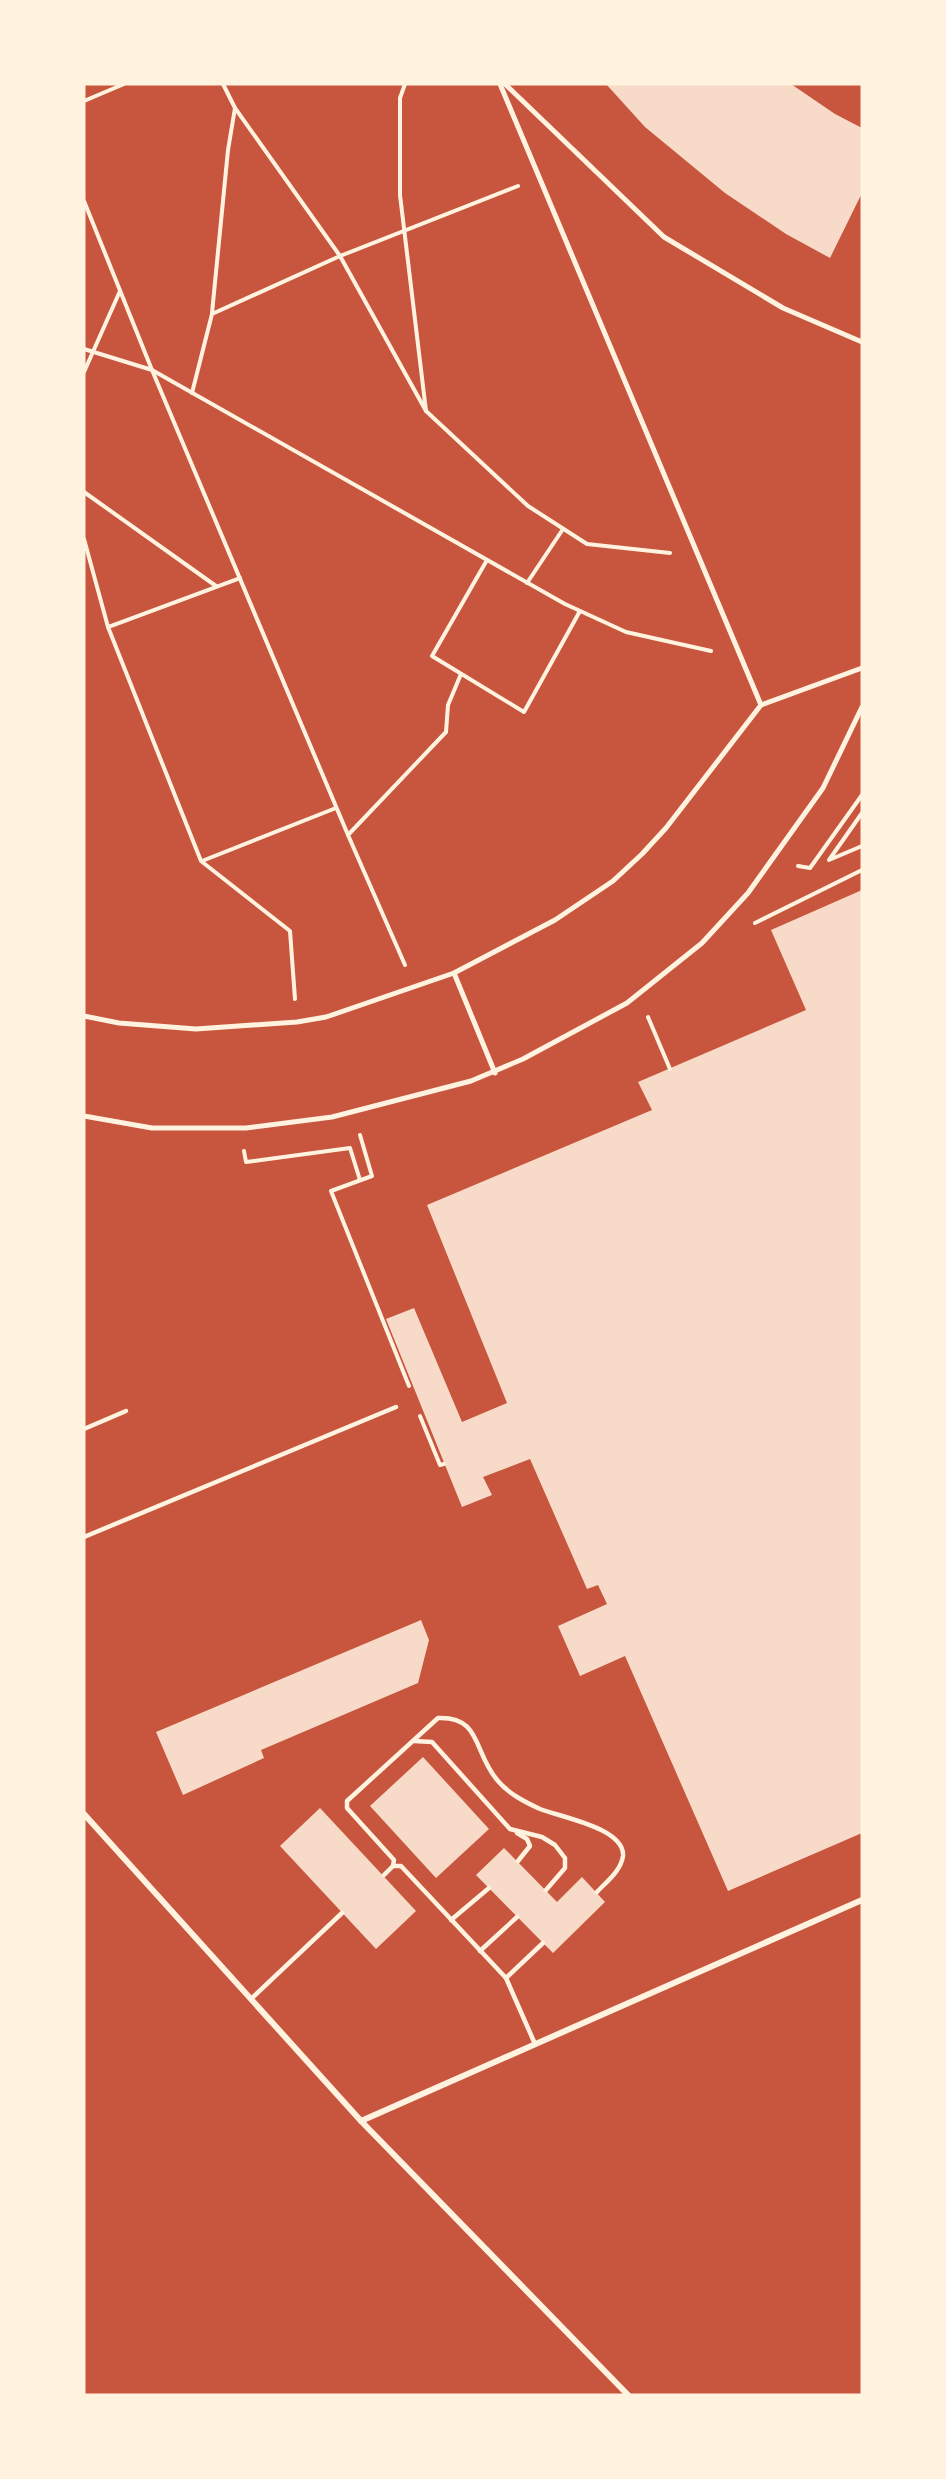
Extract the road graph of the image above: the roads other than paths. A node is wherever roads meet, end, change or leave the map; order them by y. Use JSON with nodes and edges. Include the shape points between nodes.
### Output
{"nodes":[{"id":1,"x":503,"y":84,"type":"edge"},
{"id":2,"x":862,"y":342,"type":"edge"},
{"id":3,"x":862,"y":668,"type":"edge"},
{"id":4,"x":761,"y":705,"type":"junction"},
{"id":5,"x":862,"y":707,"type":"edge"},
{"id":6,"x":454,"y":973,"type":"junction"},
{"id":7,"x":84,"y":1016,"type":"edge"},
{"id":8,"x":495,"y":1073,"type":"junction"},
{"id":9,"x":84,"y":1116,"type":"edge"},
{"id":10,"x":396,"y":1407,"type":"dead end"},
{"id":11,"x":126,"y":1411,"type":"dead end"},
{"id":12,"x":84,"y":1429,"type":"edge"},
{"id":13,"x":84,"y":1537,"type":"edge"},
{"id":14,"x":411,"y":1742,"type":"junction"},
{"id":15,"x":84,"y":1814,"type":"edge"},
{"id":16,"x":510,"y":1829,"type":"junction"},
{"id":17,"x":518,"y":1861,"type":"dead end"},
{"id":18,"x":393,"y":1866,"type":"junction"},
{"id":19,"x":384,"y":1875,"type":"dead end"},
{"id":20,"x":489,"y":1888,"type":"dead end"},
{"id":21,"x":546,"y":1890,"type":"dead end"},
{"id":22,"x":597,"y":1892,"type":"dead end"},
{"id":23,"x":862,"y":1900,"type":"edge"},
{"id":24,"x":342,"y":1913,"type":"dead end"},
{"id":25,"x":517,"y":1917,"type":"dead end"},
{"id":26,"x":451,"y":1920,"type":"junction"},
{"id":27,"x":543,"y":1943,"type":"dead end"},
{"id":28,"x":480,"y":1951,"type":"junction"},
{"id":29,"x":506,"y":1978,"type":"junction"},
{"id":30,"x":251,"y":1999,"type":"junction"},
{"id":31,"x":535,"y":2044,"type":"junction"},
{"id":32,"x":361,"y":2121,"type":"junction"},
{"id":33,"x":628,"y":2395,"type":"edge"}],
"edges":[{"from":1,"to":2,"type":"street","via":[[663,237],[783,308]]},
{"from":1,"to":4,"type":"street"},
{"from":3,"to":4,"type":"street"},
{"from":4,"to":6,"type":"street","via":[[666,828],[613,880],[555,920]]},
{"from":5,"to":8,"type":"street","via":[[823,788],[748,893],[702,943],[627,1004]]},
{"from":6,"to":7,"type":"street","via":[[326,1017],[297,1022],[196,1029]]},
{"from":6,"to":8,"type":"street"},
{"from":8,"to":9,"type":"street","via":[[332,1117],[246,1128],[152,1128]]},
{"from":10,"to":13,"type":"lane"},
{"from":11,"to":12,"type":"lane"},
{"from":14,"to":16,"type":"lane","via":[[432,1742]]},
{"from":14,"to":18,"type":"lane","via":[[347,1801],[347,1808],[394,1860]]},
{"from":14,"to":22,"type":"lane","via":[[438,1718],[452,1717],[465,1722],[480,1756],[498,1781],[519,1799],[611,1835],[621,1844],[622,1860]]},
{"from":15,"to":30,"type":"street"},
{"from":16,"to":17,"type":"lane","via":[[527,1839],[530,1846]]},
{"from":16,"to":21,"type":"lane","via":[[542,1837],[565,1858],[565,1868]]},
{"from":18,"to":19,"type":"lane"},
{"from":18,"to":26,"type":"lane","via":[[400,1866]]},
{"from":20,"to":26,"type":"lane"},
{"from":23,"to":31,"type":"street"},
{"from":24,"to":30,"type":"lane"},
{"from":25,"to":28,"type":"lane"},
{"from":26,"to":28,"type":"lane"},
{"from":27,"to":29,"type":"lane"},
{"from":28,"to":29,"type":"lane"},
{"from":29,"to":31,"type":"lane"},
{"from":30,"to":32,"type":"street"},
{"from":31,"to":32,"type":"street"},
{"from":32,"to":33,"type":"street"}]}
